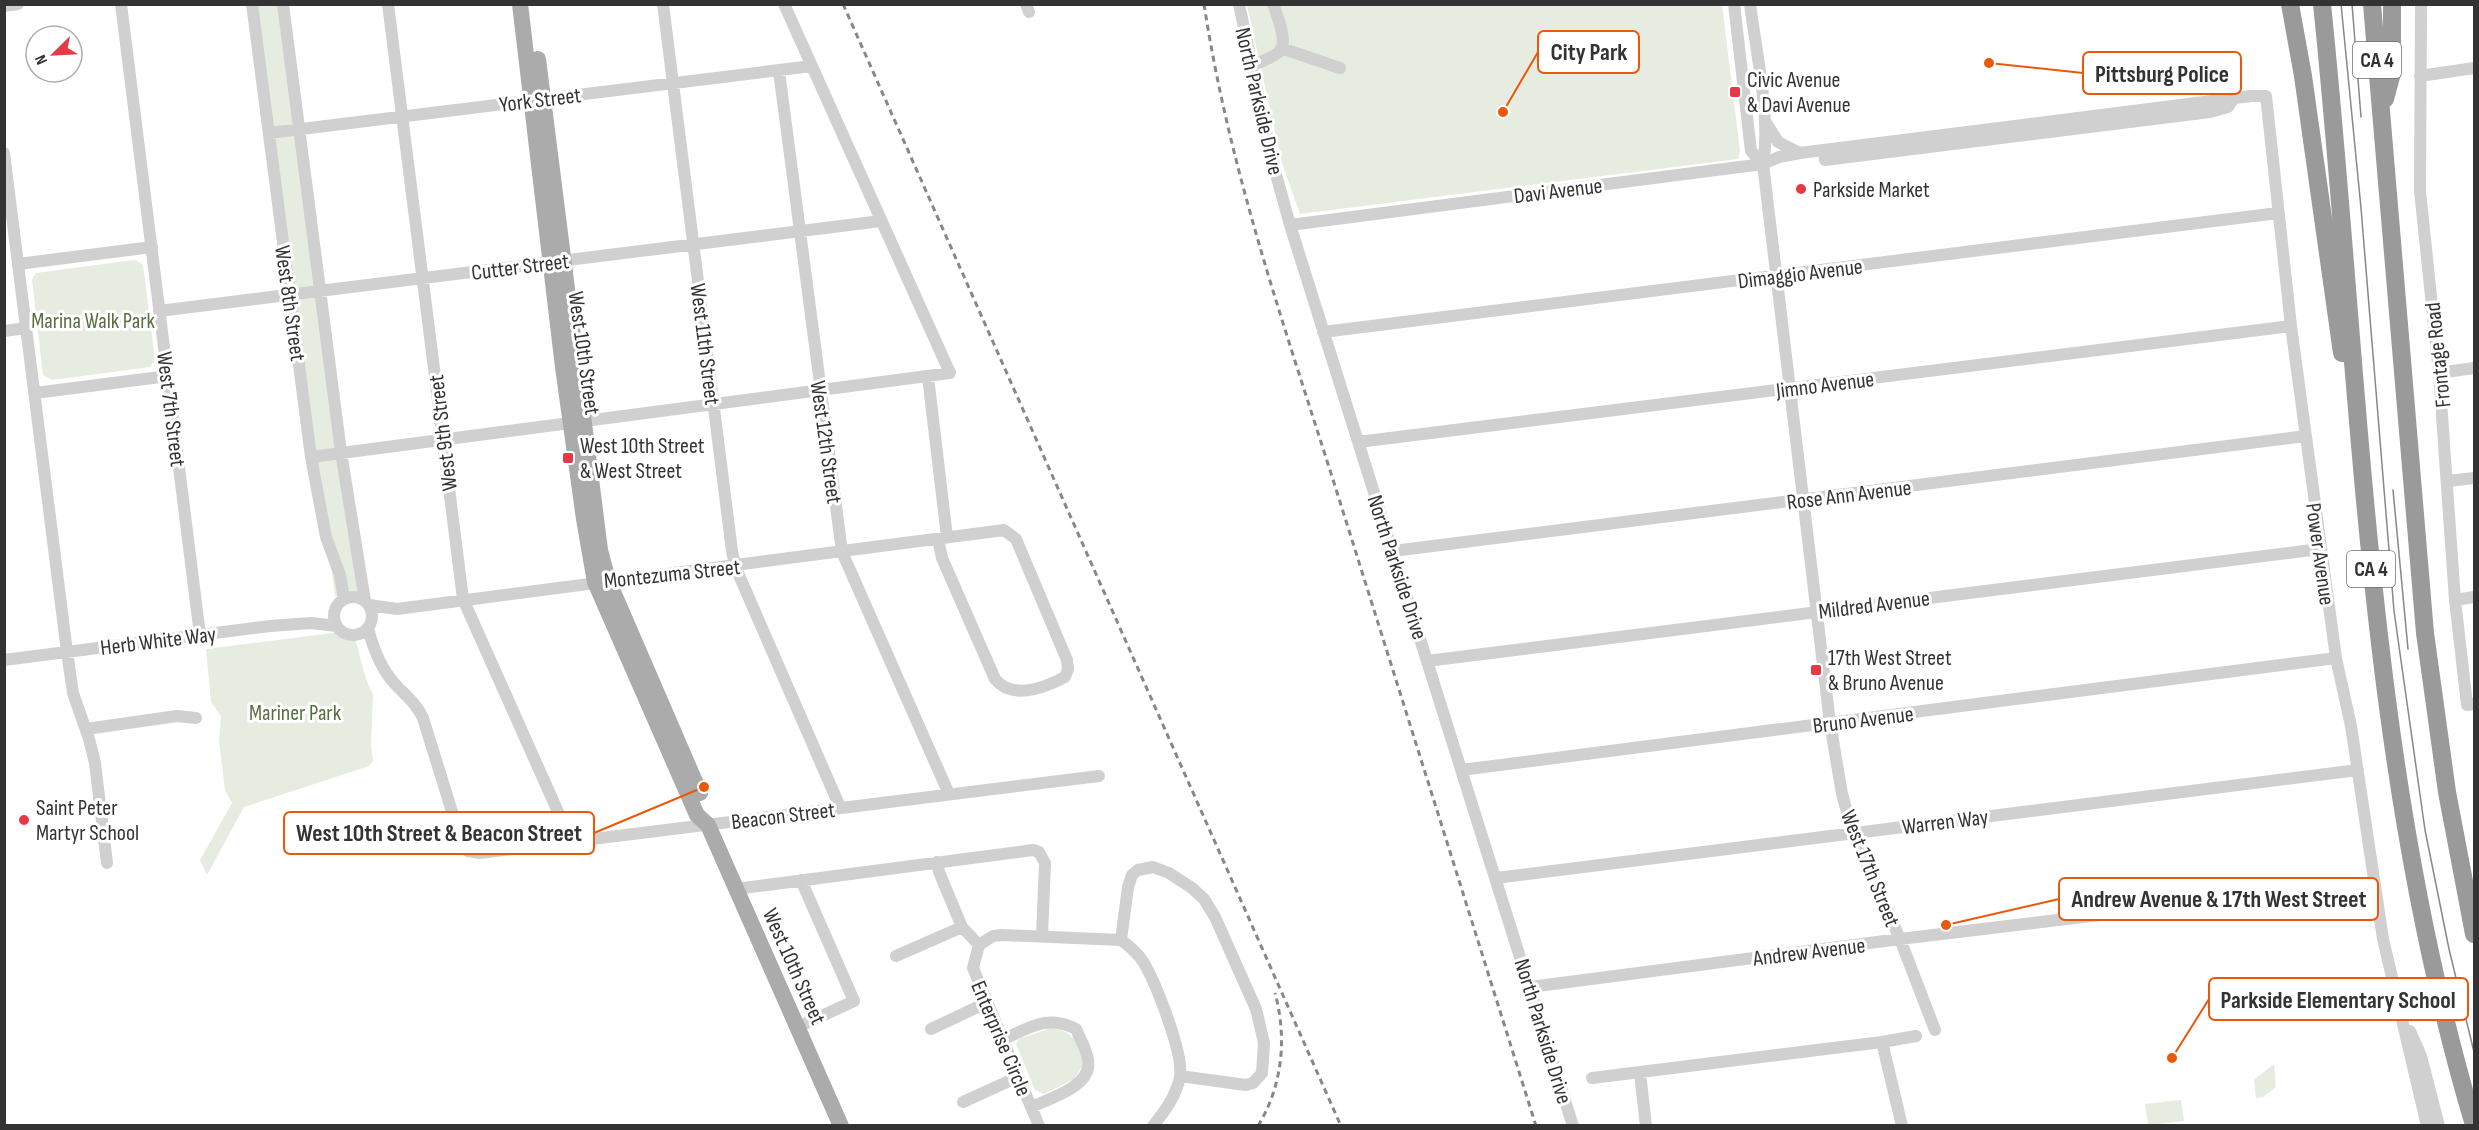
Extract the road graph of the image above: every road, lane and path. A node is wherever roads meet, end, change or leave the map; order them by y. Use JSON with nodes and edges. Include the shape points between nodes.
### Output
{"nodes":[{"id":1,"x":18,"y":4,"type":"edge"},
{"id":2,"x":121,"y":4,"type":"edge"},
{"id":3,"x":252,"y":4,"type":"edge"},
{"id":4,"x":283,"y":4,"type":"edge"},
{"id":5,"x":388,"y":4,"type":"edge"},
{"id":6,"x":520,"y":4,"type":"edge"},
{"id":7,"x":531,"y":4,"type":"edge"},
{"id":8,"x":663,"y":4,"type":"edge"},
{"id":9,"x":784,"y":4,"type":"edge"},
{"id":10,"x":1239,"y":4,"type":"edge"},
{"id":11,"x":1273,"y":4,"type":"edge"},
{"id":12,"x":1734,"y":4,"type":"edge"},
{"id":13,"x":1750,"y":4,"type":"edge"},
{"id":14,"x":2290,"y":4,"type":"edge"},
{"id":15,"x":2322,"y":4,"type":"edge"},
{"id":16,"x":2372,"y":4,"type":"edge"},
{"id":17,"x":2392,"y":4,"type":"edge"},
{"id":18,"x":2421,"y":4,"type":"edge"},
{"id":19,"x":4,"y":6,"type":"edge"},
{"id":20,"x":1281,"y":48,"type":"junction"},
{"id":21,"x":812,"y":66,"type":"junction"},
{"id":22,"x":1251,"y":66,"type":"junction"},
{"id":23,"x":1340,"y":68,"type":"dead end"},
{"id":24,"x":2475,"y":68,"type":"edge"},
{"id":25,"x":779,"y":71,"type":"junction"},
{"id":26,"x":2420,"y":76,"type":"junction"},
{"id":27,"x":672,"y":83,"type":"junction"},
{"id":28,"x":2266,"y":96,"type":"joint"},
{"id":29,"x":538,"y":100,"type":"junction"},
{"id":30,"x":402,"y":116,"type":"junction"},
{"id":31,"x":2381,"y":116,"type":"junction"},
{"id":32,"x":1764,"y":121,"type":"junction"},
{"id":33,"x":298,"y":130,"type":"junction"},
{"id":34,"x":269,"y":133,"type":"junction"},
{"id":35,"x":4,"y":153,"type":"edge"},
{"id":36,"x":1800,"y":153,"type":"junction"},
{"id":37,"x":1763,"y":164,"type":"junction"},
{"id":38,"x":5,"y":167,"type":"edge"},
{"id":39,"x":2278,"y":213,"type":"junction"},
{"id":40,"x":881,"y":221,"type":"junction"},
{"id":41,"x":1290,"y":225,"type":"junction"},
{"id":42,"x":801,"y":231,"type":"junction"},
{"id":43,"x":693,"y":244,"type":"junction"},
{"id":44,"x":152,"y":247,"type":"junction"},
{"id":45,"x":557,"y":262,"type":"junction"},
{"id":46,"x":18,"y":264,"type":"junction"},
{"id":47,"x":1776,"y":276,"type":"junction"},
{"id":48,"x":423,"y":277,"type":"junction"},
{"id":49,"x":320,"y":290,"type":"junction"},
{"id":50,"x":289,"y":294,"type":"junction"},
{"id":51,"x":159,"y":311,"type":"junction"},
{"id":52,"x":2291,"y":326,"type":"junction"},
{"id":53,"x":26,"y":328,"type":"junction"},
{"id":54,"x":4,"y":331,"type":"edge"},
{"id":55,"x":1323,"y":332,"type":"junction"},
{"id":56,"x":2475,"y":368,"type":"edge"},
{"id":57,"x":2439,"y":373,"type":"junction"},
{"id":58,"x":168,"y":376,"type":"junction"},
{"id":59,"x":928,"y":376,"type":"junction"},
{"id":60,"x":1791,"y":388,"type":"junction"},
{"id":61,"x":820,"y":391,"type":"junction"},
{"id":62,"x":35,"y":393,"type":"junction"},
{"id":63,"x":714,"y":405,"type":"junction"},
{"id":64,"x":578,"y":423,"type":"junction"},
{"id":65,"x":2306,"y":436,"type":"junction"},
{"id":66,"x":442,"y":438,"type":"junction"},
{"id":67,"x":1358,"y":442,"type":"junction"},
{"id":68,"x":341,"y":452,"type":"junction"},
{"id":69,"x":311,"y":457,"type":"junction"},
{"id":70,"x":2475,"y":478,"type":"edge"},
{"id":71,"x":2448,"y":481,"type":"junction"},
{"id":72,"x":1804,"y":499,"type":"junction"},
{"id":73,"x":942,"y":538,"type":"junction"},
{"id":74,"x":2320,"y":549,"type":"junction"},
{"id":75,"x":1393,"y":551,"type":"junction"},
{"id":76,"x":842,"y":552,"type":"junction"},
{"id":77,"x":735,"y":566,"type":"junction"},
{"id":78,"x":2371,"y":570,"type":"junction"},
{"id":79,"x":602,"y":581,"type":"junction"},
{"id":80,"x":2475,"y":597,"type":"edge"},
{"id":81,"x":344,"y":599,"type":"junction"},
{"id":82,"x":463,"y":599,"type":"junction"},
{"id":83,"x":2455,"y":600,"type":"junction"},
{"id":84,"x":367,"y":603,"type":"junction"},
{"id":85,"x":397,"y":609,"type":"junction"},
{"id":86,"x":335,"y":611,"type":"junction"},
{"id":87,"x":1818,"y":611,"type":"junction"},
{"id":88,"x":311,"y":623,"type":"junction"},
{"id":89,"x":370,"y":625,"type":"junction"},
{"id":90,"x":337,"y":626,"type":"junction"},
{"id":91,"x":200,"y":635,"type":"junction"},
{"id":92,"x":354,"y":635,"type":"junction"},
{"id":93,"x":373,"y":648,"type":"junction"},
{"id":94,"x":67,"y":652,"type":"junction"},
{"id":95,"x":2336,"y":658,"type":"junction"},
{"id":96,"x":4,"y":660,"type":"edge"},
{"id":97,"x":1428,"y":661,"type":"junction"},
{"id":98,"x":2471,"y":705,"type":"edge"},
{"id":99,"x":196,"y":718,"type":"dead end"},
{"id":100,"x":1830,"y":723,"type":"junction"},
{"id":101,"x":86,"y":729,"type":"junction"},
{"id":102,"x":1461,"y":770,"type":"junction"},
{"id":103,"x":2358,"y":770,"type":"junction"},
{"id":104,"x":1099,"y":776,"type":"dead end"},
{"id":105,"x":949,"y":794,"type":"junction"},
{"id":106,"x":840,"y":807,"type":"junction"},
{"id":107,"x":708,"y":825,"type":"junction"},
{"id":108,"x":1853,"y":833,"type":"junction"},
{"id":109,"x":571,"y":841,"type":"junction"},
{"id":110,"x":107,"y":862,"type":"dead end"},
{"id":111,"x":937,"y":862,"type":"junction"},
{"id":112,"x":1496,"y":878,"type":"junction"},
{"id":113,"x":801,"y":880,"type":"junction"},
{"id":114,"x":2373,"y":882,"type":"junction"},
{"id":115,"x":736,"y":889,"type":"junction"},
{"id":116,"x":962,"y":927,"type":"junction"},
{"id":117,"x":2475,"y":934,"type":"edge"},
{"id":118,"x":1042,"y":936,"type":"junction"},
{"id":119,"x":1900,"y":939,"type":"junction"},
{"id":120,"x":1121,"y":940,"type":"junction"},
{"id":121,"x":979,"y":945,"type":"junction"},
{"id":122,"x":896,"y":956,"type":"dead end"},
{"id":123,"x":1530,"y":987,"type":"junction"},
{"id":124,"x":986,"y":1003,"type":"junction"},
{"id":125,"x":2401,"y":1008,"type":"junction"},
{"id":126,"x":798,"y":1027,"type":"junction"},
{"id":127,"x":931,"y":1029,"type":"dead end"},
{"id":128,"x":1935,"y":1030,"type":"dead end"},
{"id":129,"x":1916,"y":1036,"type":"dead end"},
{"id":130,"x":1002,"y":1040,"type":"junction"},
{"id":131,"x":1882,"y":1042,"type":"junction"},
{"id":132,"x":1640,"y":1072,"type":"junction"},
{"id":133,"x":1180,"y":1076,"type":"junction"},
{"id":134,"x":1018,"y":1077,"type":"junction"},
{"id":135,"x":1592,"y":1078,"type":"dead end"},
{"id":136,"x":963,"y":1102,"type":"dead end"},
{"id":137,"x":1030,"y":1107,"type":"junction"},
{"id":138,"x":841,"y":1125,"type":"edge"},
{"id":139,"x":1039,"y":1125,"type":"edge"},
{"id":140,"x":1153,"y":1125,"type":"edge"},
{"id":141,"x":1573,"y":1125,"type":"edge"},
{"id":142,"x":1646,"y":1125,"type":"edge"},
{"id":143,"x":1902,"y":1125,"type":"edge"},
{"id":144,"x":2427,"y":1125,"type":"edge"},
{"id":145,"x":2439,"y":1125,"type":"edge"},
{"id":146,"x":2475,"y":1125,"type":"edge"}],
"edges":[{"from":1,"to":19,"type":"street"},
{"from":2,"to":44,"type":"street","name":"West 7th Street"},
{"from":3,"to":34,"type":"street","name":"West 8th Street"},
{"from":4,"to":33,"type":"street","name":"West 8th Street"},
{"from":5,"to":30,"type":"street","name":"West 9th Street"},
{"from":6,"to":29,"type":"main road","name":"West 10th Street"},
{"from":7,"to":29,"type":"main road","name":"West 10th Street"},
{"from":8,"to":27,"type":"street","name":"West 11th Street"},
{"from":9,"to":21,"type":"street"},
{"from":10,"to":22,"type":"street","name":"North Parkside Drive"},
{"from":11,"to":20,"type":"street","via":[[1283,33]]},
{"from":12,"to":37,"type":"street","via":[[1751,151]]},
{"from":13,"to":32,"type":"street"},
{"from":14,"to":78,"type":"highway","via":[[2304,76]]},
{"from":15,"to":78,"type":"highway","number":"CA 4"},
{"from":16,"to":31,"type":"highway","number":"CA 4"},
{"from":17,"to":31,"type":"highway","via":[[2392,73]]},
{"from":18,"to":26,"type":"street","name":"Frontage Road"},
{"from":20,"to":22,"type":"street"},
{"from":20,"to":23,"type":"street"},
{"from":21,"to":25,"type":"street","name":"York Street"},
{"from":21,"to":40,"type":"street"},
{"from":22,"to":41,"type":"street","name":"North Parkside Drive"},
{"from":24,"to":26,"type":"street"},
{"from":25,"to":27,"type":"street","name":"York Street"},
{"from":25,"to":42,"type":"street","name":"West 12th Street"},
{"from":26,"to":57,"type":"street","name":"Frontage Road","via":[[2420,190]]},
{"from":27,"to":29,"type":"street","name":"York Street"},
{"from":27,"to":43,"type":"street","name":"West 11th Street"},
{"from":28,"to":36,"type":"street","name":"Davi Avenue"},
{"from":28,"to":39,"type":"street","name":"Power Avenue"},
{"from":29,"to":30,"type":"street","name":"York Street"},
{"from":29,"to":45,"type":"main road","name":"West 10th Street"},
{"from":30,"to":33,"type":"street","name":"York Street"},
{"from":30,"to":48,"type":"street","name":"West 9th Street"},
{"from":31,"to":117,"type":"highway","number":"CA 4","via":[[2425,633],[2447,792]]},
{"from":32,"to":36,"type":"street","via":[[1778,142]]},
{"from":32,"to":37,"type":"street"},
{"from":33,"to":34,"type":"street","name":"York Street"},
{"from":33,"to":49,"type":"street","name":"West 8th Street"},
{"from":34,"to":50,"type":"street","name":"West 8th Street"},
{"from":35,"to":38,"type":"street"},
{"from":36,"to":37,"type":"street","name":"Davi Avenue"},
{"from":37,"to":41,"type":"street","name":"Davi Avenue"},
{"from":37,"to":47,"type":"street","name":"West 17th Street"},
{"from":38,"to":46,"type":"street"},
{"from":39,"to":47,"type":"street","name":"Dimaggio Avenue"},
{"from":39,"to":52,"type":"street","name":"Power Avenue"},
{"from":40,"to":42,"type":"street","name":"Cutter Street"},
{"from":40,"to":59,"type":"street","via":[[950,373]]},
{"from":41,"to":55,"type":"street","name":"North Parkside Drive"},
{"from":42,"to":43,"type":"street","name":"Cutter Street"},
{"from":42,"to":61,"type":"street","name":"West 12th Street"},
{"from":43,"to":45,"type":"street","name":"Cutter Street"},
{"from":43,"to":63,"type":"street","name":"West 11th Street"},
{"from":44,"to":46,"type":"street"},
{"from":44,"to":51,"type":"street","name":"West 7th Street"},
{"from":45,"to":48,"type":"street","name":"Cutter Street"},
{"from":45,"to":64,"type":"main road","name":"West 10th Street"},
{"from":46,"to":53,"type":"street"},
{"from":47,"to":55,"type":"street","name":"Dimaggio Avenue"},
{"from":47,"to":60,"type":"street","name":"West 17th Street"},
{"from":48,"to":49,"type":"street","name":"Cutter Street"},
{"from":48,"to":66,"type":"street","name":"West 9th Street"},
{"from":49,"to":50,"type":"street","name":"Cutter Street"},
{"from":49,"to":68,"type":"street","name":"West 8th Street"},
{"from":50,"to":51,"type":"street","name":"Cutter Street"},
{"from":50,"to":69,"type":"street","name":"West 8th Street"},
{"from":51,"to":58,"type":"street","name":"West 7th Street"},
{"from":52,"to":60,"type":"street","name":"Jimno Avenue"},
{"from":52,"to":65,"type":"street","name":"Power Avenue"},
{"from":53,"to":54,"type":"street"},
{"from":53,"to":62,"type":"street"},
{"from":55,"to":67,"type":"street","name":"North Parkside Drive"},
{"from":56,"to":57,"type":"street"},
{"from":57,"to":71,"type":"street","name":"Frontage Road"},
{"from":58,"to":62,"type":"street"},
{"from":58,"to":91,"type":"street","name":"West 7th Street"},
{"from":59,"to":61,"type":"street"},
{"from":59,"to":73,"type":"street"},
{"from":60,"to":67,"type":"street","name":"Jimno Avenue"},
{"from":60,"to":72,"type":"street","name":"West 17th Street"},
{"from":61,"to":63,"type":"street"},
{"from":61,"to":76,"type":"street","name":"West 12th Street"},
{"from":62,"to":94,"type":"street"},
{"from":63,"to":64,"type":"street"},
{"from":63,"to":77,"type":"street","name":"West 11th Street"},
{"from":64,"to":66,"type":"street"},
{"from":64,"to":79,"type":"main road","name":"West 10th Street","via":[[584,519]]},
{"from":65,"to":72,"type":"street","name":"Rose Ann Avenue"},
{"from":65,"to":74,"type":"street","name":"Power Avenue"},
{"from":66,"to":68,"type":"street"},
{"from":66,"to":82,"type":"street","name":"West 9th Street"},
{"from":67,"to":75,"type":"street","name":"North Parkside Drive"},
{"from":68,"to":69,"type":"street"},
{"from":68,"to":84,"type":"street","name":"West 8th Street"},
{"from":69,"to":81,"type":"street","name":"West 8th Street","via":[[326,537]]},
{"from":70,"to":71,"type":"street"},
{"from":71,"to":83,"type":"street","name":"Frontage Road"},
{"from":72,"to":75,"type":"street","name":"Rose Ann Avenue"},
{"from":72,"to":87,"type":"street","name":"West 17th Street"},
{"from":73,"to":73,"type":"street","name":"Montezuma Street","via":[[942,558],[1001,686],[1021,692],[1065,677],[1067,660],[1011,533],[998,529]]},
{"from":73,"to":76,"type":"street","name":"Montezuma Street"},
{"from":74,"to":87,"type":"street","name":"Mildred Avenue"},
{"from":74,"to":95,"type":"street","name":"Power Avenue"},
{"from":75,"to":97,"type":"street","name":"North Parkside Drive"},
{"from":76,"to":77,"type":"street","name":"Montezuma Street"},
{"from":76,"to":105,"type":"street","name":"West 12th Street"},
{"from":77,"to":79,"type":"street","name":"Montezuma Street"},
{"from":77,"to":106,"type":"street","name":"West 11th Street"},
{"from":78,"to":146,"type":"highway","number":"CA 4","via":[[2388,722],[2415,882],[2448,1029]]},
{"from":79,"to":82,"type":"street","name":"Montezuma Street"},
{"from":79,"to":107,"type":"main road","name":"West 10th Street","via":[[709,814]]},
{"from":80,"to":83,"type":"street"},
{"from":81,"to":84,"type":"street","via":[[356,597]]},
{"from":81,"to":86,"type":"street"},
{"from":82,"to":85,"type":"street","name":"Montezuma Street"},
{"from":82,"to":109,"type":"street","name":"West 9th Street"},
{"from":83,"to":98,"type":"street","name":"Frontage Road"},
{"from":84,"to":85,"type":"street","name":"Montezuma Street"},
{"from":84,"to":89,"type":"street","via":[[372,613]]},
{"from":85,"to":89,"type":"street","name":"Montezuma Street"},
{"from":86,"to":88,"type":"street","name":"Herb White Way"},
{"from":86,"to":90,"type":"street"},
{"from":87,"to":97,"type":"street","name":"Mildred Avenue"},
{"from":87,"to":100,"type":"street","name":"West 17th Street"},
{"from":88,"to":90,"type":"street","name":"Herb White Way"},
{"from":88,"to":91,"type":"street","name":"Herb White Way"},
{"from":89,"to":92,"type":"street"},
{"from":89,"to":93,"type":"street"},
{"from":90,"to":92,"type":"street"},
{"from":91,"to":94,"type":"street","name":"Herb White Way"},
{"from":92,"to":93,"type":"street"},
{"from":93,"to":109,"type":"street","name":"Beacon Street","via":[[390,678],[420,711],[462,844],[468,851],[480,853]]},
{"from":94,"to":96,"type":"street","name":"Herb White Way"},
{"from":94,"to":101,"type":"street","via":[[73,693]]},
{"from":95,"to":100,"type":"street","name":"Bruno Avenue"},
{"from":95,"to":103,"type":"street","name":"Power Avenue"},
{"from":97,"to":102,"type":"street","name":"North Parkside Drive"},
{"from":99,"to":101,"type":"street","via":[[177,716]]},
{"from":100,"to":102,"type":"street","name":"Bruno Avenue"},
{"from":100,"to":108,"type":"street","name":"West 17th Street"},
{"from":101,"to":110,"type":"street","via":[[95,763]]},
{"from":102,"to":112,"type":"street","name":"North Parkside Drive"},
{"from":103,"to":108,"type":"street","name":"Warren Way"},
{"from":103,"to":114,"type":"street","name":"Power Avenue"},
{"from":104,"to":105,"type":"street","name":"Beacon Street"},
{"from":105,"to":106,"type":"street","name":"Beacon Street"},
{"from":106,"to":107,"type":"street","name":"Beacon Street"},
{"from":107,"to":109,"type":"street","name":"Beacon Street"},
{"from":107,"to":115,"type":"main road","name":"West 10th Street"},
{"from":108,"to":112,"type":"street","name":"Warren Way"},
{"from":108,"to":119,"type":"street","name":"West 17th Street"},
{"from":111,"to":113,"type":"street"},
{"from":111,"to":116,"type":"street"},
{"from":111,"to":118,"type":"street","via":[[1039,852],[1046,863]]},
{"from":112,"to":123,"type":"street","name":"North Parkside Drive"},
{"from":113,"to":115,"type":"street"},
{"from":113,"to":126,"type":"street","via":[[854,1001]]},
{"from":114,"to":119,"type":"street","name":"Andrew Avenue"},
{"from":114,"to":125,"type":"street","name":"Power Avenue"},
{"from":115,"to":126,"type":"main road","name":"West 10th Street"},
{"from":116,"to":121,"type":"street"},
{"from":116,"to":122,"type":"street"},
{"from":118,"to":120,"type":"street","name":"Enterprise Circle"},
{"from":118,"to":121,"type":"street","name":"Enterprise Circle","via":[[993,936]]},
{"from":119,"to":123,"type":"street","name":"Andrew Avenue"},
{"from":119,"to":128,"type":"street","name":"West 17th Street"},
{"from":120,"to":133,"type":"street","via":[[1144,964],[1175,1037]]},
{"from":120,"to":133,"type":"street","via":[[1132,875],[1143,867],[1169,873],[1204,899],[1215,916],[1256,1009],[1264,1043],[1262,1073],[1253,1083]]},
{"from":121,"to":124,"type":"street","name":"Enterprise Circle","via":[[973,968]]},
{"from":123,"to":141,"type":"street","name":"North Parkside Drive"},
{"from":124,"to":127,"type":"street"},
{"from":124,"to":130,"type":"street","name":"Enterprise Circle"},
{"from":125,"to":144,"type":"street","name":"Power Avenue"},
{"from":125,"to":145,"type":"street","name":"Power Avenue","via":[[2421,1056]]},
{"from":126,"to":138,"type":"main road","name":"West 10th Street"},
{"from":129,"to":131,"type":"street"},
{"from":130,"to":134,"type":"street","name":"Enterprise Circle"},
{"from":130,"to":137,"type":"street","via":[[1036,1024],[1063,1023],[1076,1029],[1089,1061],[1086,1073],[1068,1091]]},
{"from":131,"to":132,"type":"street"},
{"from":131,"to":143,"type":"street"},
{"from":132,"to":135,"type":"street"},
{"from":132,"to":142,"type":"street"},
{"from":133,"to":140,"type":"street","via":[[1169,1107]]},
{"from":134,"to":136,"type":"street"},
{"from":134,"to":137,"type":"street","name":"Enterprise Circle"},
{"from":137,"to":139,"type":"street","name":"Enterprise Circle"}]}
